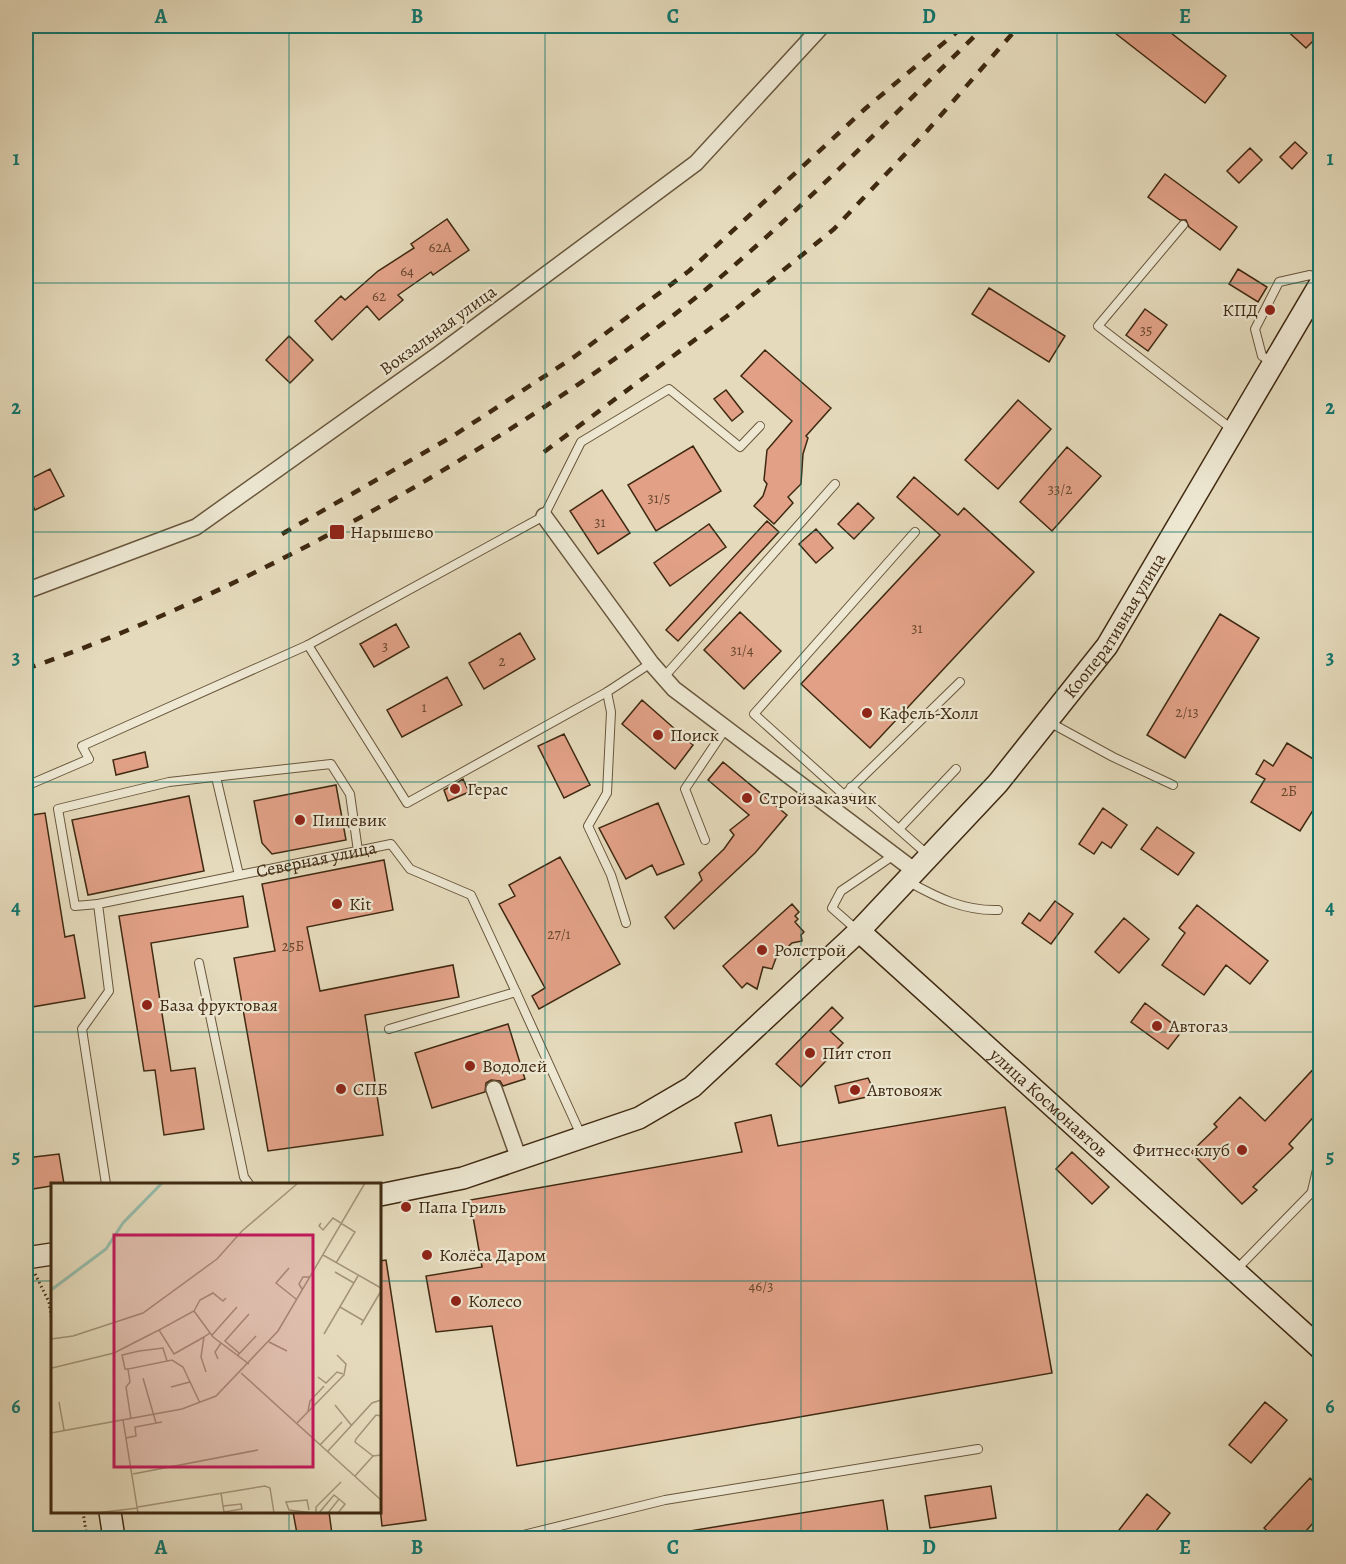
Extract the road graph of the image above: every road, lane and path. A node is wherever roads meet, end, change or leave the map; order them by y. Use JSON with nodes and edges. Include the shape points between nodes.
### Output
{"nodes":[{"id":1,"x":822,"y":26,"type":"edge"},
{"id":2,"x":1183,"y":225,"type":"dead end"},
{"id":3,"x":1320,"y":282,"type":"edge"},
{"id":4,"x":1274,"y":363,"type":"junction"},
{"id":5,"x":760,"y":426,"type":"dead end"},
{"id":6,"x":1234,"y":430,"type":"junction"},
{"id":7,"x":835,"y":484,"type":"dead end"},
{"id":8,"x":544,"y":516,"type":"junction"},
{"id":9,"x":915,"y":532,"type":"dead end"},
{"id":10,"x":26,"y":591,"type":"edge"},
{"id":11,"x":308,"y":645,"type":"junction"},
{"id":12,"x":651,"y":663,"type":"junction"},
{"id":13,"x":664,"y":677,"type":"junction"},
{"id":14,"x":960,"y":682,"type":"dead end"},
{"id":15,"x":607,"y":692,"type":"junction"},
{"id":16,"x":1048,"y":721,"type":"junction"},
{"id":17,"x":726,"y":728,"type":"junction"},
{"id":18,"x":956,"y":769,"type":"dead end"},
{"id":19,"x":216,"y":777,"type":"junction"},
{"id":20,"x":1173,"y":785,"type":"dead end"},
{"id":21,"x":26,"y":786,"type":"edge"},
{"id":22,"x":851,"y":787,"type":"junction"},
{"id":23,"x":844,"y":795,"type":"junction"},
{"id":24,"x":836,"y":811,"type":"junction"},
{"id":25,"x":899,"y":829,"type":"junction"},
{"id":26,"x":705,"y":840,"type":"dead end"},
{"id":27,"x":358,"y":851,"type":"junction"},
{"id":28,"x":894,"y":855,"type":"junction"},
{"id":29,"x":917,"y":869,"type":"junction"},
{"id":30,"x":239,"y":875,"type":"junction"},
{"id":31,"x":98,"y":903,"type":"junction"},
{"id":32,"x":998,"y":910,"type":"dead end"},
{"id":33,"x":626,"y":923,"type":"dead end"},
{"id":34,"x":859,"y":931,"type":"junction"},
{"id":35,"x":199,"y":963,"type":"dead end"},
{"id":36,"x":516,"y":992,"type":"junction"},
{"id":37,"x":389,"y":1029,"type":"dead end"},
{"id":38,"x":494,"y":1089,"type":"dead end"},
{"id":39,"x":582,"y":1138,"type":"junction"},
{"id":40,"x":1320,"y":1157,"type":"edge"},
{"id":41,"x":519,"y":1159,"type":"junction"},
{"id":42,"x":106,"y":1183,"type":"edge"},
{"id":43,"x":248,"y":1183,"type":"edge"},
{"id":44,"x":1320,"y":1184,"type":"edge"},
{"id":45,"x":1312,"y":1193,"type":"junction"},
{"id":46,"x":381,"y":1195,"type":"edge"},
{"id":47,"x":51,"y":1254,"type":"edge"},
{"id":48,"x":26,"y":1258,"type":"edge"},
{"id":49,"x":1235,"y":1271,"type":"junction"},
{"id":50,"x":26,"y":1274,"type":"edge"},
{"id":51,"x":51,"y":1312,"type":"edge"},
{"id":52,"x":1320,"y":1348,"type":"edge"},
{"id":53,"x":978,"y":1449,"type":"dead end"},
{"id":54,"x":83,"y":1513,"type":"edge"},
{"id":55,"x":110,"y":1513,"type":"edge"},
{"id":56,"x":87,"y":1539,"type":"edge"},
{"id":57,"x":114,"y":1539,"type":"edge"},
{"id":58,"x":511,"y":1539,"type":"edge"}],
"edges":[{"from":1,"to":10,"type":"street","name":"Вокзальная улица","via":[[696,163],[196,527]]},
{"from":2,"to":6,"type":"lane","via":[[1098,326]]},
{"from":3,"to":4,"type":"main road","name":"Кооперативная улица"},
{"from":3,"to":4,"type":"lane","via":[[1310,275],[1279,282],[1255,329],[1262,356]]},
{"from":4,"to":6,"type":"main road","name":"Кооперативная улица"},
{"from":5,"to":8,"type":"lane","via":[[740,447],[669,389],[581,442]]},
{"from":6,"to":16,"type":"main road","name":"Кооперативная улица","via":[[1107,646]]},
{"from":7,"to":13,"type":"lane"},
{"from":8,"to":11,"type":"lane"},
{"from":8,"to":12,"type":"street"},
{"from":9,"to":23,"type":"lane","via":[[754,714]]},
{"from":11,"to":15,"type":"lane","via":[[407,803]]},
{"from":11,"to":21,"type":"lane","via":[[82,746],[89,759]]},
{"from":12,"to":13,"type":"street"},
{"from":12,"to":15,"type":"lane"},
{"from":13,"to":17,"type":"street"},
{"from":14,"to":22,"type":"lane"},
{"from":15,"to":33,"type":"lane","via":[[611,712],[608,793],[588,826],[611,875]]},
{"from":16,"to":20,"type":"lane"},
{"from":16,"to":29,"type":"main road","name":"Кооперативная улица","via":[[998,783]]},
{"from":17,"to":24,"type":"street"},
{"from":17,"to":26,"type":"lane","via":[[685,789]]},
{"from":18,"to":25,"type":"lane"},
{"from":19,"to":27,"type":"lane","via":[[331,764],[350,794]]},
{"from":19,"to":30,"type":"lane"},
{"from":19,"to":31,"type":"lane","name":"Северная улица","via":[[169,782],[58,809],[75,906]]},
{"from":22,"to":23,"type":"lane"},
{"from":22,"to":25,"type":"lane"},
{"from":23,"to":24,"type":"lane"},
{"from":24,"to":28,"type":"street"},
{"from":25,"to":29,"type":"lane"},
{"from":27,"to":30,"type":"lane","name":"Северная улица"},
{"from":27,"to":36,"type":"lane","name":"Северная улица","via":[[391,844],[410,869],[471,895]]},
{"from":28,"to":29,"type":"street"},
{"from":28,"to":34,"type":"lane","via":[[841,891],[832,908]]},
{"from":29,"to":32,"type":"lane","via":[[937,898],[980,910]]},
{"from":29,"to":34,"type":"main road","name":"Кооперативная улица"},
{"from":30,"to":31,"type":"lane","name":"Северная улица"},
{"from":31,"to":42,"type":"lane","via":[[109,991],[82,1029]]},
{"from":34,"to":39,"type":"main road","via":[[692,1087],[639,1118]]},
{"from":34,"to":49,"type":"main road","name":"улица Космонавтов"},
{"from":35,"to":43,"type":"lane"},
{"from":36,"to":37,"type":"lane"},
{"from":36,"to":39,"type":"lane","name":"Северная улица"},
{"from":38,"to":41,"type":"street"},
{"from":39,"to":41,"type":"main road"},
{"from":40,"to":45,"type":"lane"},
{"from":41,"to":46,"type":"main road","via":[[463,1178]]},
{"from":44,"to":45,"type":"lane"},
{"from":45,"to":49,"type":"lane"},
{"from":47,"to":48,"type":"main road"},
{"from":49,"to":52,"type":"main road","name":"улица Космонавтов"},
{"from":50,"to":51,"type":"path","via":[[34,1272]]},
{"from":53,"to":58,"type":"lane","via":[[665,1500]]},
{"from":54,"to":56,"type":"path"},
{"from":55,"to":57,"type":"main road"}]}
